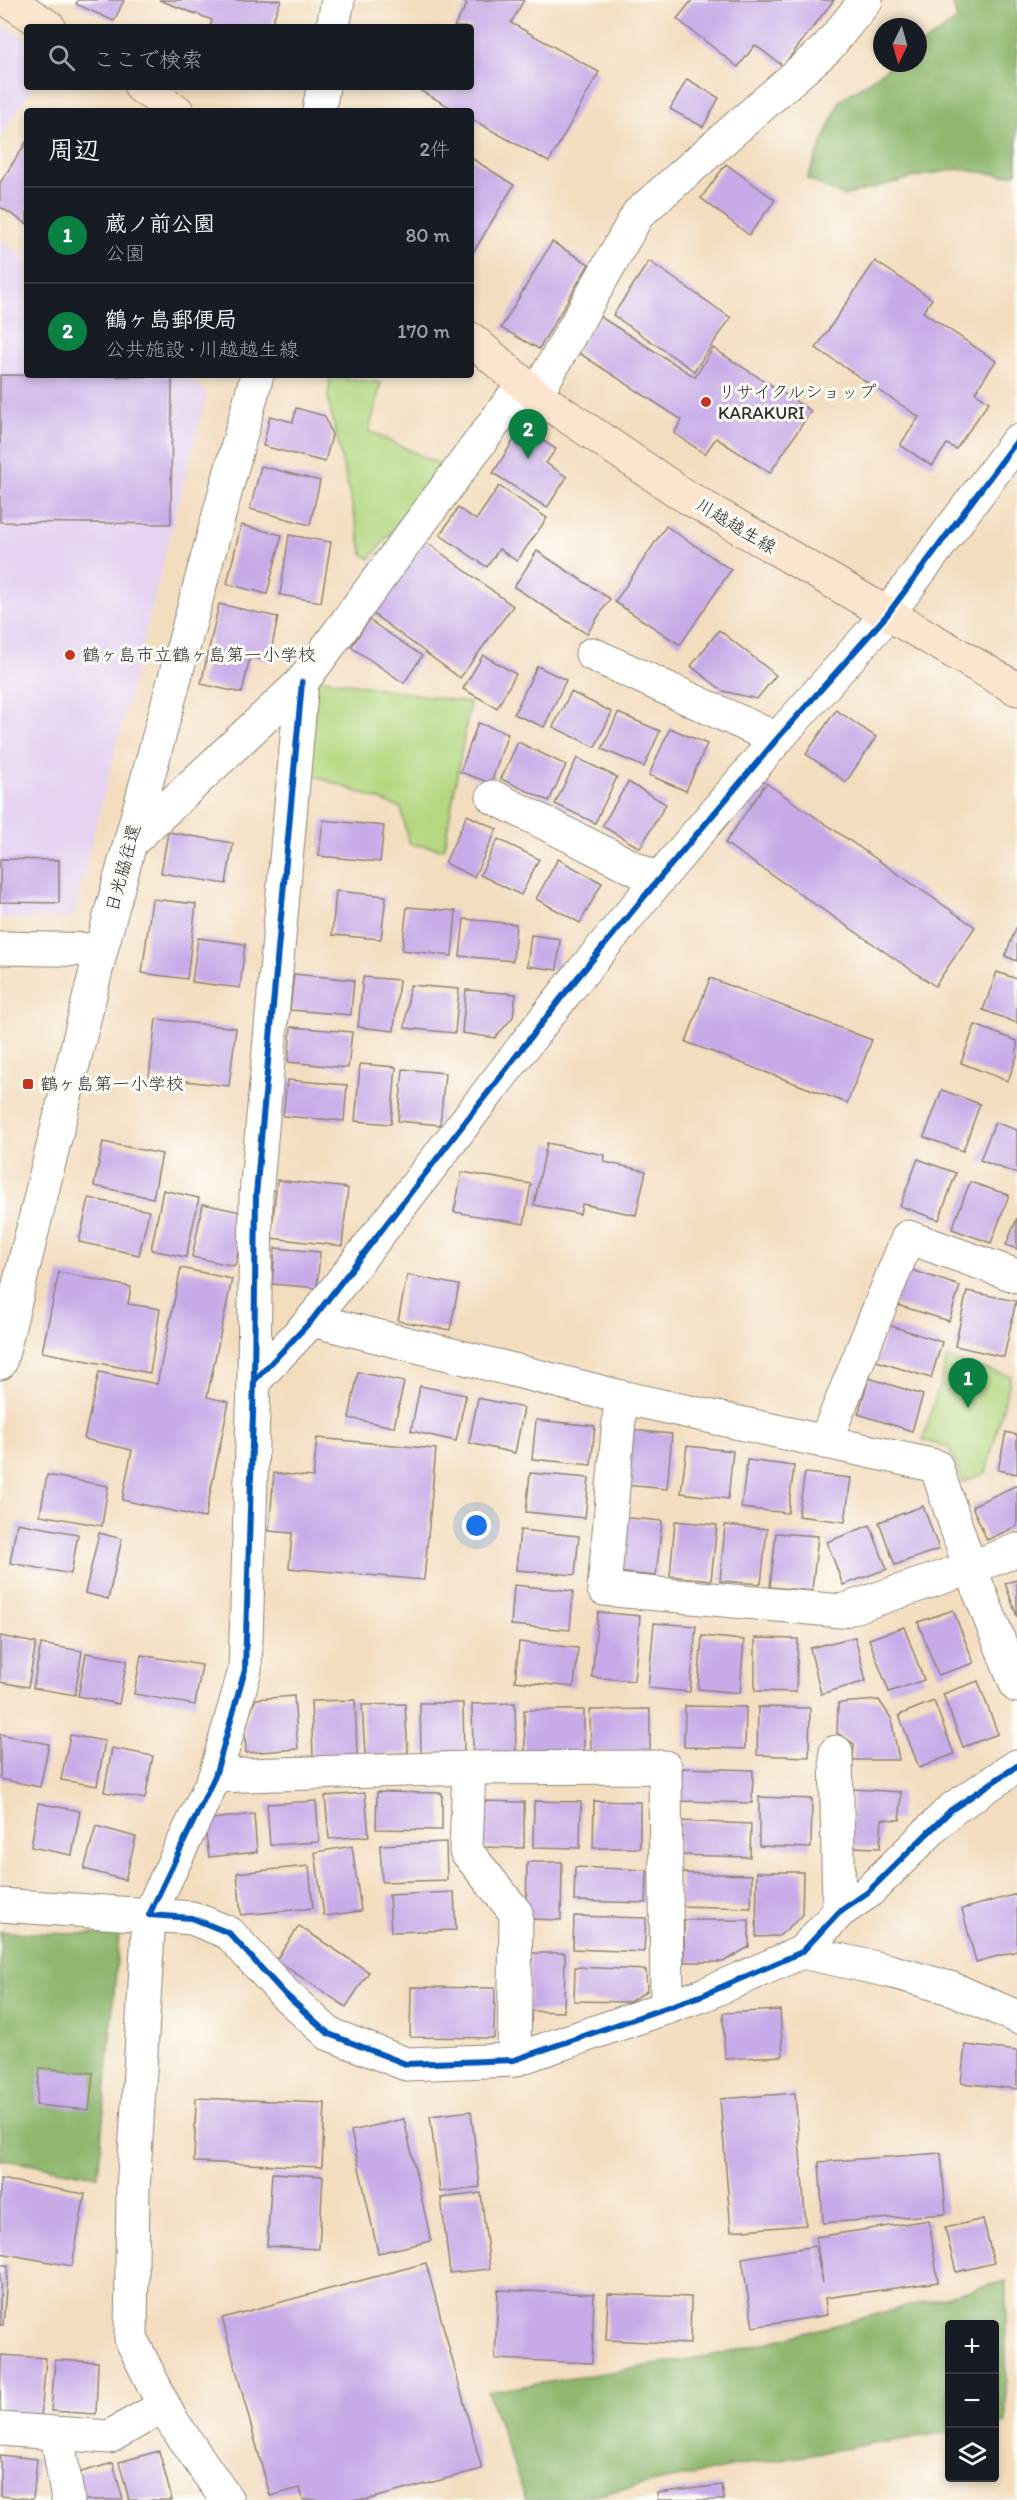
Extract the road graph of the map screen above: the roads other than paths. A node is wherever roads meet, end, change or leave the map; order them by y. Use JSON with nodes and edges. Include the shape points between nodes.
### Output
{"nodes":[{"id":1,"x":8,"y":0,"type":"edge"},
{"id":2,"x":338,"y":0,"type":"edge"},
{"id":3,"x":866,"y":0,"type":"edge"},
{"id":4,"x":44,"y":24,"type":"edge"},
{"id":5,"x":334,"y":24,"type":"edge"},
{"id":6,"x":146,"y":90,"type":"edge"},
{"id":7,"x":322,"y":90,"type":"edge"},
{"id":8,"x":172,"y":108,"type":"edge"},
{"id":9,"x":320,"y":108,"type":"edge"},
{"id":10,"x":474,"y":342,"type":"edge"},
{"id":11,"x":256,"y":378,"type":"edge"},
{"id":12,"x":529,"y":389,"type":"junction"},
{"id":13,"x":1017,"y":441,"type":"edge"},
{"id":14,"x":887,"y":615,"type":"junction"},
{"id":15,"x":592,"y":654,"type":"dead end"},
{"id":16,"x":302,"y":682,"type":"junction"},
{"id":17,"x":1017,"y":689,"type":"edge"},
{"id":18,"x":777,"y":739,"type":"junction"},
{"id":19,"x":493,"y":797,"type":"dead end"},
{"id":20,"x":130,"y":843,"type":"junction"},
{"id":21,"x":658,"y":880,"type":"junction"},
{"id":22,"x":0,"y":948,"type":"edge"},
{"id":23,"x":101,"y":950,"type":"junction"},
{"id":24,"x":1017,"y":1276,"type":"edge"},
{"id":25,"x":312,"y":1320,"type":"junction"},
{"id":26,"x":0,"y":1363,"type":"edge"},
{"id":27,"x":254,"y":1381,"type":"junction"},
{"id":28,"x":621,"y":1397,"type":"junction"},
{"id":29,"x":825,"y":1442,"type":"junction"},
{"id":30,"x":1017,"y":1550,"type":"edge"},
{"id":31,"x":970,"y":1568,"type":"junction"},
{"id":32,"x":1017,"y":1686,"type":"edge"},
{"id":33,"x":836,"y":1752,"type":"dead end"},
{"id":34,"x":1017,"y":1766,"type":"edge"},
{"id":35,"x":469,"y":1768,"type":"junction"},
{"id":36,"x":215,"y":1776,"type":"junction"},
{"id":37,"x":0,"y":1905,"type":"edge"},
{"id":38,"x":839,"y":1912,"type":"junction"},
{"id":39,"x":149,"y":1915,"type":"junction"},
{"id":40,"x":802,"y":1952,"type":"junction"},
{"id":41,"x":667,"y":2008,"type":"junction"},
{"id":42,"x":1017,"y":2017,"type":"edge"},
{"id":43,"x":514,"y":2060,"type":"junction"},
{"id":44,"x":164,"y":2406,"type":"junction"},
{"id":45,"x":0,"y":2429,"type":"edge"},
{"id":46,"x":57,"y":2434,"type":"junction"},
{"id":47,"x":68,"y":2500,"type":"edge"},
{"id":48,"x":227,"y":2500,"type":"edge"}],
"edges":[{"from":1,"to":4,"type":"main road"},
{"from":2,"to":5,"type":"street"},
{"from":3,"to":12,"type":"street","via":[[827,48],[638,214]]},
{"from":6,"to":8,"type":"main road"},
{"from":7,"to":9,"type":"street"},
{"from":10,"to":12,"type":"main road","name":"川越越生線"},
{"from":11,"to":20,"type":"street","name":"日光脇往還"},
{"from":12,"to":14,"type":"main road","name":"川越越生線","via":[[682,494]]},
{"from":12,"to":16,"type":"street"},
{"from":13,"to":14,"type":"street"},
{"from":14,"to":17,"type":"main road","name":"川越越生線"},
{"from":14,"to":18,"type":"street"},
{"from":15,"to":18,"type":"street"},
{"from":16,"to":20,"type":"street"},
{"from":16,"to":27,"type":"street","via":[[256,1195]]},
{"from":18,"to":21,"type":"street"},
{"from":19,"to":21,"type":"street"},
{"from":20,"to":23,"type":"street","name":"日光脇往還"},
{"from":21,"to":25,"type":"street"},
{"from":22,"to":23,"type":"street"},
{"from":23,"to":26,"type":"street","name":"日光脇往還"},
{"from":24,"to":29,"type":"street","via":[[908,1237]]},
{"from":25,"to":27,"type":"street"},
{"from":25,"to":28,"type":"street"},
{"from":27,"to":36,"type":"street","via":[[245,1670]]},
{"from":28,"to":29,"type":"street"},
{"from":28,"to":31,"type":"street","via":[[604,1589],[841,1611]]},
{"from":29,"to":31,"type":"street","via":[[936,1466]]},
{"from":30,"to":31,"type":"street"},
{"from":31,"to":32,"type":"street"},
{"from":33,"to":38,"type":"street"},
{"from":34,"to":38,"type":"street","via":[[951,1810],[868,1892]]},
{"from":35,"to":36,"type":"street"},
{"from":35,"to":41,"type":"street","via":[[665,1767]]},
{"from":35,"to":43,"type":"street","via":[[466,1851],[516,1913]]},
{"from":36,"to":39,"type":"street"},
{"from":37,"to":39,"type":"street"},
{"from":38,"to":40,"type":"street"},
{"from":39,"to":43,"type":"street","via":[[192,1918],[229,1933],[285,1994],[329,2034],[406,2064]]},
{"from":39,"to":44,"type":"street","via":[[133,2192],[131,2339]]},
{"from":40,"to":41,"type":"street"},
{"from":40,"to":42,"type":"street","via":[[952,1989]]},
{"from":41,"to":43,"type":"street"},
{"from":44,"to":46,"type":"street","via":[[109,2437]]},
{"from":44,"to":48,"type":"street"},
{"from":45,"to":46,"type":"street"},
{"from":46,"to":47,"type":"street"}]}
